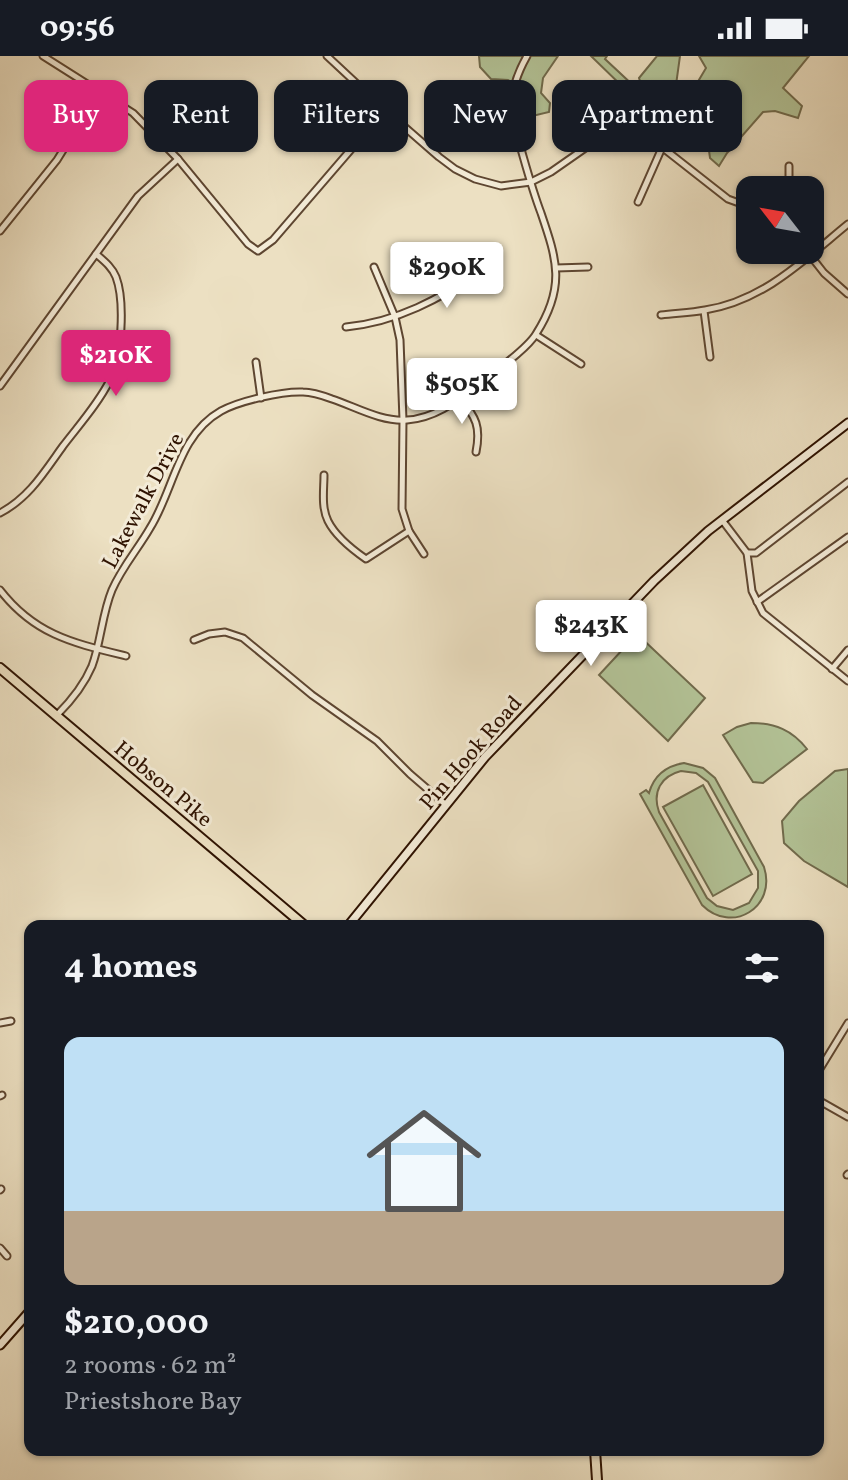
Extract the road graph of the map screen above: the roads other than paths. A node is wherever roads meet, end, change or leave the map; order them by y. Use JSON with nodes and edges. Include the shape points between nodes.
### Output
{"nodes":[{"id":1,"x":43,"y":56,"type":"edge"},
{"id":2,"x":327,"y":56,"type":"edge"},
{"id":3,"x":527,"y":56,"type":"edge"},
{"id":4,"x":80,"y":80,"type":"edge"},
{"id":5,"x":353,"y":80,"type":"edge"},
{"id":6,"x":128,"y":110,"type":"edge"},
{"id":7,"x":408,"y":130,"type":"edge"},
{"id":8,"x":62,"y":152,"type":"edge"},
{"id":9,"x":349,"y":152,"type":"edge"},
{"id":10,"x":580,"y":152,"type":"edge"},
{"id":11,"x":661,"y":152,"type":"edge"},
{"id":12,"x":668,"y":152,"type":"edge"},
{"id":13,"x":178,"y":159,"type":"junction"},
{"id":14,"x":789,"y":166,"type":"dead end"},
{"id":15,"x":789,"y":176,"type":"edge"},
{"id":16,"x":531,"y":182,"type":"junction"},
{"id":17,"x":638,"y":202,"type":"dead end"},
{"id":18,"x":736,"y":202,"type":"edge"},
{"id":19,"x":848,"y":224,"type":"edge"},
{"id":20,"x":0,"y":231,"type":"edge"},
{"id":21,"x":824,"y":241,"type":"edge"},
{"id":22,"x":96,"y":254,"type":"junction"},
{"id":23,"x":796,"y":264,"type":"edge"},
{"id":24,"x":817,"y":264,"type":"edge"},
{"id":25,"x":374,"y":267,"type":"dead end"},
{"id":26,"x":588,"y":267,"type":"dead end"},
{"id":27,"x":556,"y":268,"type":"junction"},
{"id":28,"x":482,"y":270,"type":"dead end"},
{"id":29,"x":848,"y":294,"type":"edge"},
{"id":30,"x":704,"y":311,"type":"junction"},
{"id":31,"x":661,"y":315,"type":"dead end"},
{"id":32,"x":395,"y":317,"type":"junction"},
{"id":33,"x":346,"y":327,"type":"dead end"},
{"id":34,"x":536,"y":335,"type":"junction"},
{"id":35,"x":710,"y":357,"type":"dead end"},
{"id":36,"x":256,"y":362,"type":"dead end"},
{"id":37,"x":581,"y":364,"type":"dead end"},
{"id":38,"x":0,"y":386,"type":"edge"},
{"id":39,"x":261,"y":398,"type":"junction"},
{"id":40,"x":460,"y":398,"type":"junction"},
{"id":41,"x":403,"y":420,"type":"junction"},
{"id":42,"x":848,"y":423,"type":"edge"},
{"id":43,"x":476,"y":452,"type":"dead end"},
{"id":44,"x":324,"y":475,"type":"dead end"},
{"id":45,"x":848,"y":482,"type":"edge"},
{"id":46,"x":0,"y":513,"type":"edge"},
{"id":47,"x":722,"y":520,"type":"junction"},
{"id":48,"x":409,"y":531,"type":"junction"},
{"id":49,"x":848,"y":537,"type":"edge"},
{"id":50,"x":747,"y":553,"type":"junction"},
{"id":51,"x":424,"y":554,"type":"dead end"},
{"id":52,"x":0,"y":590,"type":"edge"},
{"id":53,"x":757,"y":602,"type":"junction"},
{"id":54,"x":194,"y":640,"type":"dead end"},
{"id":55,"x":96,"y":649,"type":"junction"},
{"id":56,"x":848,"y":650,"type":"edge"},
{"id":57,"x":126,"y":656,"type":"dead end"},
{"id":58,"x":0,"y":668,"type":"edge"},
{"id":59,"x":832,"y":669,"type":"junction"},
{"id":60,"x":848,"y":681,"type":"edge"},
{"id":61,"x":57,"y":715,"type":"junction"},
{"id":62,"x":446,"y":805,"type":"junction"},
{"id":63,"x":298,"y":920,"type":"edge"},
{"id":64,"x":353,"y":920,"type":"edge"},
{"id":65,"x":11,"y":1021,"type":"dead end"},
{"id":66,"x":0,"y":1023,"type":"edge"},
{"id":67,"x":848,"y":1023,"type":"edge"},
{"id":68,"x":824,"y":1062,"type":"edge"},
{"id":69,"x":824,"y":1103,"type":"edge"},
{"id":70,"x":848,"y":1117,"type":"edge"},
{"id":71,"x":0,"y":1248,"type":"edge"},
{"id":72,"x":7,"y":1256,"type":"dead end"},
{"id":73,"x":24,"y":1318,"type":"edge"},
{"id":74,"x":0,"y":1344,"type":"edge"},
{"id":75,"x":595,"y":1456,"type":"edge"},
{"id":76,"x":597,"y":1480,"type":"edge"}],
"edges":[{"from":1,"to":4,"type":"street"},
{"from":2,"to":5,"type":"street"},
{"from":3,"to":16,"type":"street","name":"Lakewalk Drive","via":[[513,89],[512,107]]},
{"from":6,"to":13,"type":"street"},
{"from":7,"to":16,"type":"street","via":[[448,165],[475,179],[501,186]]},
{"from":8,"to":20,"type":"street"},
{"from":9,"to":13,"type":"street","via":[[258,251]]},
{"from":10,"to":16,"type":"street"},
{"from":11,"to":17,"type":"street"},
{"from":12,"to":18,"type":"street"},
{"from":13,"to":22,"type":"street","via":[[138,196]]},
{"from":14,"to":15,"type":"street"},
{"from":16,"to":27,"type":"street","name":"Lakewalk Drive"},
{"from":19,"to":21,"type":"street"},
{"from":22,"to":38,"type":"street"},
{"from":22,"to":46,"type":"street","via":[[111,269],[119,292],[120,347],[114,371],[32,488]]},
{"from":23,"to":30,"type":"street","via":[[776,283]]},
{"from":24,"to":29,"type":"street"},
{"from":25,"to":32,"type":"street"},
{"from":26,"to":27,"type":"street"},
{"from":27,"to":34,"type":"street","name":"Lakewalk Drive","via":[[555,287]]},
{"from":28,"to":32,"type":"street","via":[[435,301]]},
{"from":30,"to":31,"type":"street"},
{"from":30,"to":35,"type":"street"},
{"from":32,"to":33,"type":"street"},
{"from":32,"to":41,"type":"street"},
{"from":34,"to":37,"type":"street"},
{"from":34,"to":40,"type":"street","name":"Lakewalk Drive"},
{"from":36,"to":39,"type":"street"},
{"from":39,"to":41,"type":"street","name":"Lakewalk Drive","via":[[304,392]]},
{"from":39,"to":55,"type":"street","name":"Lakewalk Drive","via":[[219,412],[186,446],[163,504],[111,591]]},
{"from":40,"to":41,"type":"street","name":"Lakewalk Drive","via":[[429,416]]},
{"from":40,"to":43,"type":"street","via":[[476,421]]},
{"from":41,"to":48,"type":"street","via":[[402,509]]},
{"from":42,"to":47,"type":"street","name":"Pin Hook Road"},
{"from":44,"to":48,"type":"street","via":[[328,521],[355,552],[366,559]]},
{"from":45,"to":50,"type":"street","via":[[756,553]]},
{"from":47,"to":50,"type":"street"},
{"from":47,"to":62,"type":"street","name":"Pin Hook Road","via":[[654,581],[485,757]]},
{"from":48,"to":51,"type":"street"},
{"from":49,"to":53,"type":"street"},
{"from":50,"to":53,"type":"street"},
{"from":52,"to":55,"type":"street","via":[[40,627]]},
{"from":53,"to":59,"type":"street","via":[[763,613]]},
{"from":54,"to":62,"type":"street","via":[[225,632],[243,638],[377,741]]},
{"from":55,"to":57,"type":"street"},
{"from":55,"to":61,"type":"street","name":"Lakewalk Drive","via":[[75,696]]},
{"from":56,"to":59,"type":"street"},
{"from":58,"to":61,"type":"main road","name":"Hobson Pike"},
{"from":59,"to":60,"type":"street"},
{"from":61,"to":63,"type":"main road","name":"Hobson Pike"},
{"from":62,"to":64,"type":"street","name":"Pin Hook Road"},
{"from":65,"to":66,"type":"street"},
{"from":67,"to":68,"type":"street"},
{"from":69,"to":70,"type":"street"},
{"from":71,"to":72,"type":"street"},
{"from":73,"to":74,"type":"street"},
{"from":75,"to":76,"type":"main road"}]}
